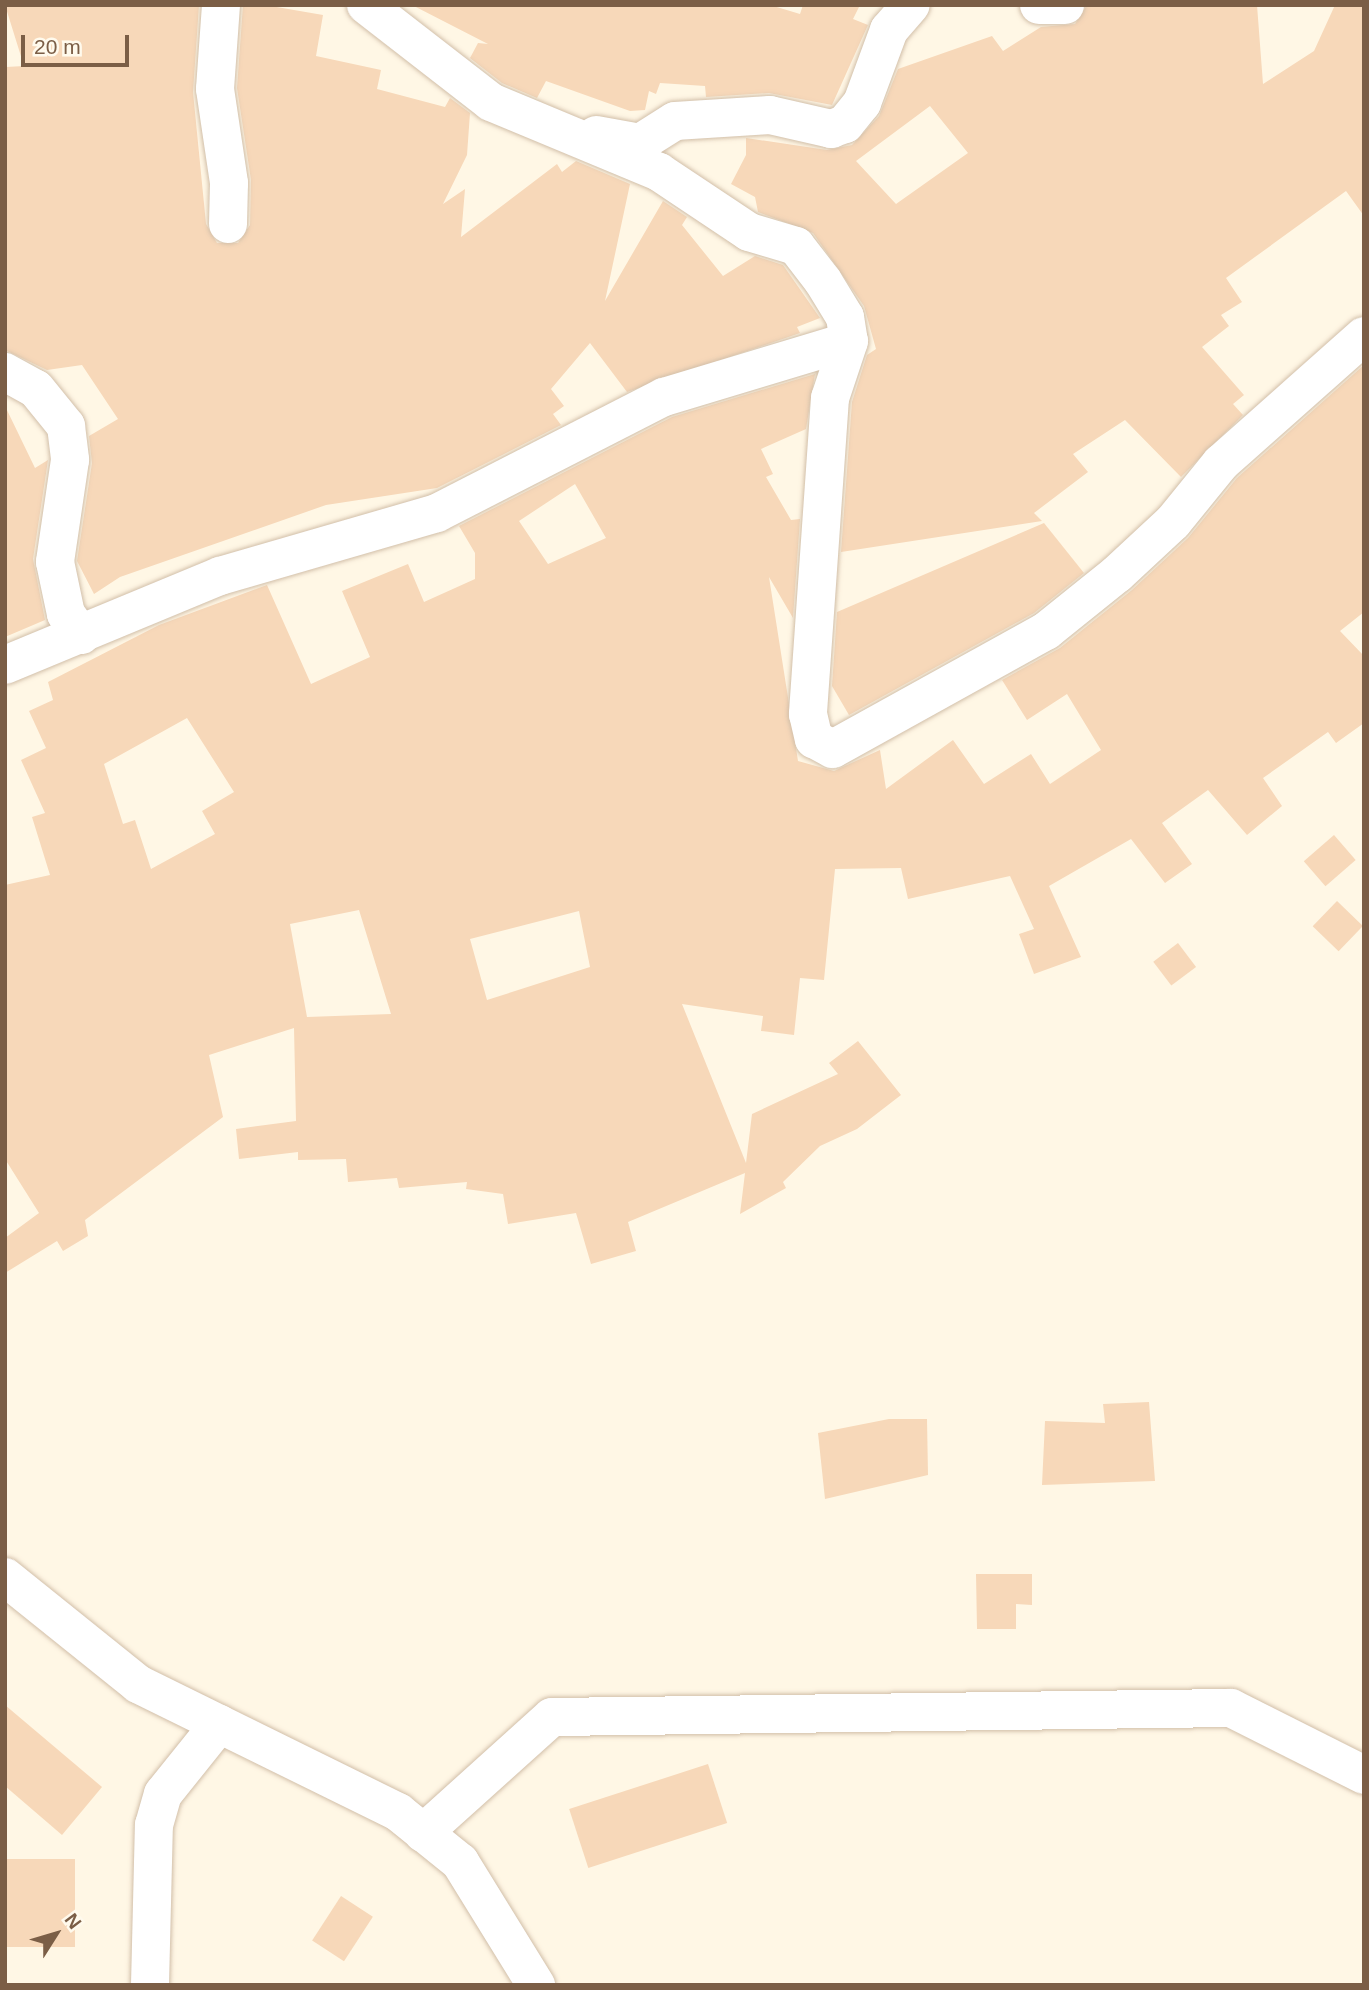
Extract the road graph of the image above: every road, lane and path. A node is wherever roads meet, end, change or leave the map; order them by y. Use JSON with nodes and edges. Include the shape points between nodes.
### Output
{"nodes":[{"id":1,"x":221,"y":5,"type":"edge"},
{"id":2,"x":366,"y":5,"type":"edge"},
{"id":3,"x":911,"y":5,"type":"edge"},
{"id":4,"x":1039,"y":5,"type":"edge"},
{"id":5,"x":1066,"y":5,"type":"edge"},
{"id":6,"x":560,"y":129,"type":"junction"},
{"id":7,"x":228,"y":225,"type":"dead end"},
{"id":8,"x":1364,"y":337,"type":"edge"},
{"id":9,"x":849,"y":341,"type":"junction"},
{"id":10,"x":5,"y":372,"type":"edge"},
{"id":11,"x":81,"y":635,"type":"junction"},
{"id":12,"x":5,"y":665,"type":"edge"},
{"id":13,"x":5,"y":1577,"type":"edge"},
{"id":14,"x":219,"y":1724,"type":"junction"},
{"id":15,"x":1364,"y":1775,"type":"edge"},
{"id":16,"x":424,"y":1833,"type":"junction"},
{"id":17,"x":531,"y":1982,"type":"edge"},
{"id":18,"x":150,"y":1985,"type":"edge"}],
"edges":[{"from":1,"to":7,"type":"street","via":[[215,89],[229,183]]},
{"from":2,"to":6,"type":"street","via":[[491,102]]},
{"from":3,"to":6,"type":"street","via":[[888,30],[862,103],[845,124],[831,129],[770,115],[675,121],[640,143]]},
{"from":4,"to":5,"type":"street"},
{"from":6,"to":9,"type":"street","via":[[659,172],[749,232],[796,246],[845,317]]},
{"from":8,"to":9,"type":"street","via":[[1221,463],[1173,522],[1117,574],[1046,631],[833,749],[814,739],[808,714],[830,398]]},
{"from":9,"to":11,"type":"street","via":[[664,397],[438,513],[220,576]]},
{"from":10,"to":11,"type":"street","via":[[36,389],[66,426],[70,460],[55,562],[66,614]]},
{"from":11,"to":12,"type":"street"},
{"from":13,"to":14,"type":"street","via":[[138,1684]]},
{"from":14,"to":16,"type":"street","via":[[398,1812]]},
{"from":14,"to":18,"type":"street","via":[[163,1794],[154,1825]]},
{"from":15,"to":16,"type":"street","via":[[1231,1708],[552,1717]]},
{"from":16,"to":17,"type":"street","via":[[460,1862]]}]}
